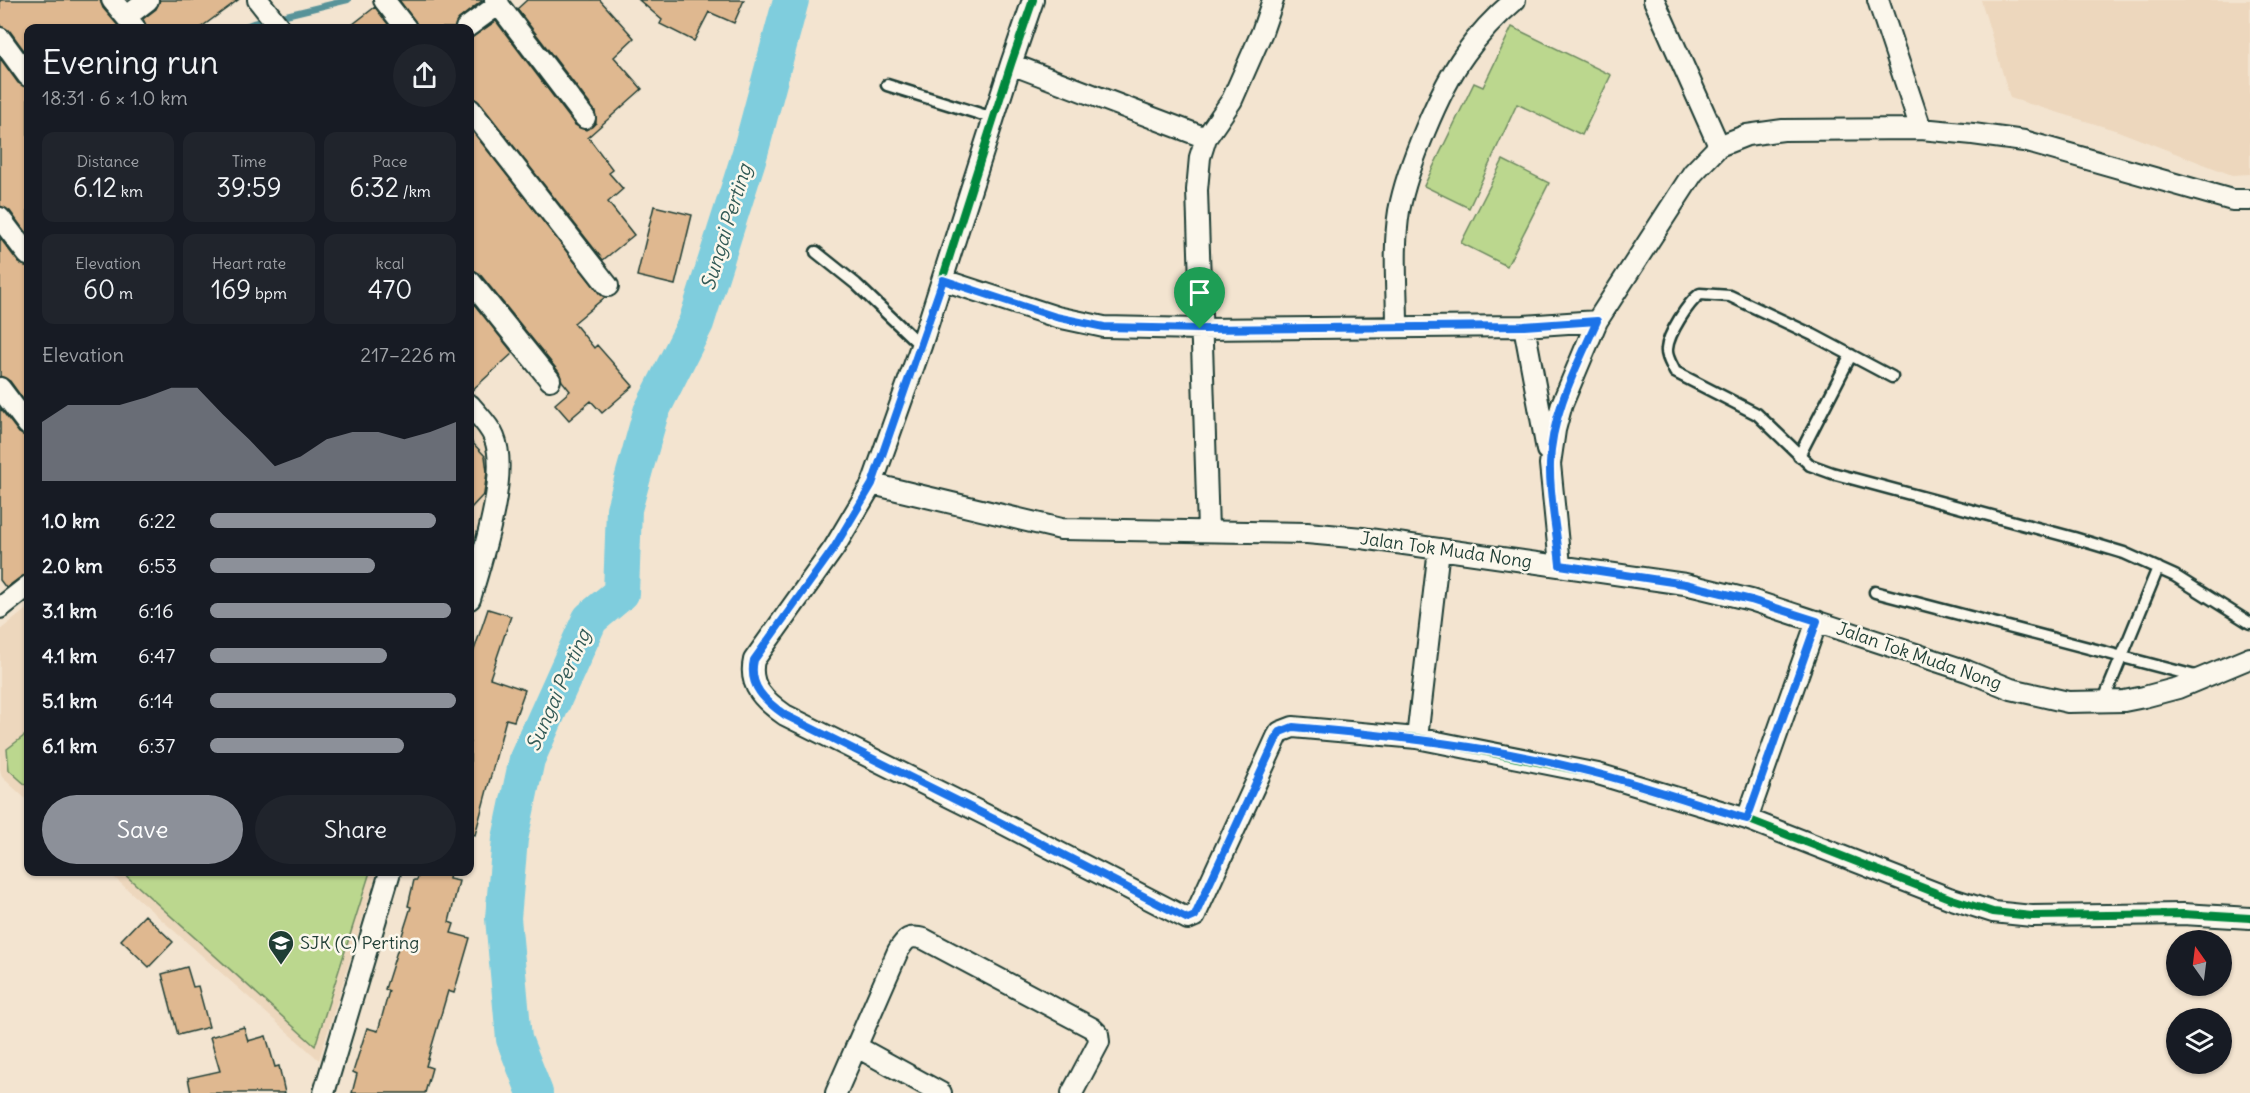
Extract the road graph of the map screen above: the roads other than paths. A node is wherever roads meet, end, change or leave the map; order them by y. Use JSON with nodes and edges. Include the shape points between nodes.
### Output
{"nodes":[{"id":1,"x":112,"y":0,"type":"edge"},
{"id":2,"x":148,"y":0,"type":"edge"},
{"id":3,"x":384,"y":0,"type":"edge"},
{"id":4,"x":1033,"y":0,"type":"edge"},
{"id":5,"x":1273,"y":0,"type":"edge"},
{"id":6,"x":1515,"y":0,"type":"edge"},
{"id":7,"x":1654,"y":0,"type":"edge"},
{"id":8,"x":1878,"y":0,"type":"edge"},
{"id":9,"x":497,"y":2,"type":"edge"},
{"id":10,"x":262,"y":5,"type":"edge"},
{"id":11,"x":131,"y":23,"type":"edge"},
{"id":12,"x":277,"y":24,"type":"edge"},
{"id":13,"x":403,"y":24,"type":"edge"},
{"id":14,"x":471,"y":24,"type":"edge"},
{"id":15,"x":0,"y":38,"type":"edge"},
{"id":16,"x":1011,"y":64,"type":"junction"},
{"id":17,"x":24,"y":71,"type":"edge"},
{"id":18,"x":887,"y":85,"type":"dead end"},
{"id":19,"x":474,"y":114,"type":"edge"},
{"id":20,"x":585,"y":118,"type":"dead end"},
{"id":21,"x":993,"y":118,"type":"junction"},
{"id":22,"x":1921,"y":129,"type":"junction"},
{"id":23,"x":1206,"y":138,"type":"junction"},
{"id":24,"x":1719,"y":146,"type":"junction"},
{"id":25,"x":2250,"y":200,"type":"edge"},
{"id":26,"x":0,"y":218,"type":"edge"},
{"id":27,"x":24,"y":250,"type":"edge"},
{"id":28,"x":816,"y":252,"type":"dead end"},
{"id":29,"x":943,"y":280,"type":"junction"},
{"id":30,"x":474,"y":286,"type":"edge"},
{"id":31,"x":608,"y":286,"type":"dead end"},
{"id":32,"x":1597,"y":321,"type":"junction"},
{"id":33,"x":1397,"y":326,"type":"junction"},
{"id":34,"x":1524,"y":326,"type":"junction"},
{"id":35,"x":1200,"y":329,"type":"junction"},
{"id":36,"x":921,"y":346,"type":"junction"},
{"id":37,"x":1851,"y":355,"type":"junction"},
{"id":38,"x":1892,"y":377,"type":"dead end"},
{"id":39,"x":550,"y":380,"type":"dead end"},
{"id":40,"x":0,"y":388,"type":"edge"},
{"id":41,"x":474,"y":410,"type":"edge"},
{"id":42,"x":24,"y":420,"type":"edge"},
{"id":43,"x":1799,"y":456,"type":"junction"},
{"id":44,"x":1550,"y":464,"type":"junction"},
{"id":45,"x":872,"y":484,"type":"junction"},
{"id":46,"x":1208,"y":530,"type":"junction"},
{"id":47,"x":1439,"y":549,"type":"junction"},
{"id":48,"x":1560,"y":565,"type":"junction"},
{"id":49,"x":2158,"y":568,"type":"junction"},
{"id":50,"x":474,"y":583,"type":"edge"},
{"id":51,"x":24,"y":589,"type":"edge"},
{"id":52,"x":1875,"y":592,"type":"dead end"},
{"id":53,"x":1,"y":605,"type":"edge"},
{"id":54,"x":1817,"y":621,"type":"junction"},
{"id":55,"x":2250,"y":623,"type":"edge"},
{"id":56,"x":2121,"y":657,"type":"junction"},
{"id":57,"x":2250,"y":658,"type":"edge"},
{"id":58,"x":2202,"y":678,"type":"junction"},
{"id":59,"x":2103,"y":702,"type":"junction"},
{"id":60,"x":1417,"y":738,"type":"junction"},
{"id":61,"x":1747,"y":819,"type":"junction"},
{"id":62,"x":389,"y":876,"type":"edge"},
{"id":63,"x":2250,"y":918,"type":"edge"},
{"id":64,"x":857,"y":1047,"type":"junction"},
{"id":65,"x":324,"y":1093,"type":"edge"},
{"id":66,"x":836,"y":1093,"type":"edge"},
{"id":67,"x":941,"y":1093,"type":"edge"},
{"id":68,"x":1072,"y":1093,"type":"edge"}],
"edges":[{"from":1,"to":11,"type":"street"},
{"from":2,"to":11,"type":"street"},
{"from":3,"to":13,"type":"street"},
{"from":4,"to":16,"type":"street"},
{"from":5,"to":23,"type":"street","via":[[1232,100]]},
{"from":6,"to":33,"type":"street","via":[[1463,56],[1422,140],[1399,212]]},
{"from":7,"to":24,"type":"street"},
{"from":8,"to":22,"type":"street"},
{"from":9,"to":14,"type":"street"},
{"from":9,"to":20,"type":"street"},
{"from":10,"to":12,"type":"street"},
{"from":15,"to":17,"type":"street"},
{"from":16,"to":21,"type":"street"},
{"from":16,"to":23,"type":"street"},
{"from":18,"to":21,"type":"lane"},
{"from":19,"to":31,"type":"street"},
{"from":21,"to":29,"type":"street"},
{"from":22,"to":24,"type":"street","via":[[1783,130],[1747,135]]},
{"from":22,"to":25,"type":"street","via":[[2024,141],[2232,200]]},
{"from":23,"to":35,"type":"street","via":[[1197,190]]},
{"from":24,"to":32,"type":"street","via":[[1693,173]]},
{"from":26,"to":27,"type":"street"},
{"from":28,"to":36,"type":"lane"},
{"from":29,"to":35,"type":"street","via":[[1080,323]]},
{"from":29,"to":36,"type":"street"},
{"from":30,"to":39,"type":"street"},
{"from":32,"to":34,"type":"street"},
{"from":32,"to":44,"type":"street","via":[[1562,404]]},
{"from":33,"to":34,"type":"street"},
{"from":33,"to":35,"type":"street"},
{"from":34,"to":44,"type":"street"},
{"from":35,"to":46,"type":"street"},
{"from":36,"to":45,"type":"street"},
{"from":37,"to":38,"type":"lane"},
{"from":37,"to":43,"type":"lane"},
{"from":37,"to":43,"type":"lane","via":[[1738,300],[1711,294],[1700,294],[1692,300],[1672,334],[1667,349],[1675,372],[1757,414]]},
{"from":40,"to":42,"type":"street"},
{"from":41,"to":50,"type":"street","via":[[495,439],[498,461],[493,508]]},
{"from":43,"to":49,"type":"lane","via":[[1832,473],[2074,538]]},
{"from":44,"to":48,"type":"street"},
{"from":45,"to":46,"type":"street","name":"Jalan Tok Muda Nong","via":[[1061,529]]},
{"from":45,"to":60,"type":"street","via":[[834,548],[754,660],[757,690],[785,715],[1184,918],[1191,918],[1197,911],[1280,732],[1293,727]]},
{"from":46,"to":47,"type":"street","name":"Jalan Tok Muda Nong","via":[[1306,533]]},
{"from":47,"to":48,"type":"street","name":"Jalan Tok Muda Nong"},
{"from":47,"to":60,"type":"street"},
{"from":48,"to":54,"type":"street","name":"Jalan Tok Muda Nong","via":[[1685,584]]},
{"from":49,"to":55,"type":"lane"},
{"from":49,"to":56,"type":"lane"},
{"from":51,"to":53,"type":"street"},
{"from":52,"to":56,"type":"lane"},
{"from":54,"to":59,"type":"street","name":"Jalan Tok Muda Nong","via":[[2011,689],[2068,702]]},
{"from":54,"to":61,"type":"street"},
{"from":56,"to":58,"type":"lane"},
{"from":56,"to":59,"type":"lane"},
{"from":57,"to":58,"type":"street","name":"Jalan Tok Muda Nong"},
{"from":58,"to":59,"type":"street","name":"Jalan Tok Muda Nong","via":[[2144,698]]},
{"from":60,"to":61,"type":"street","via":[[1598,774]]},
{"from":61,"to":63,"type":"street","via":[[1994,912],[2032,916],[2183,914]]},
{"from":62,"to":65,"type":"street"},
{"from":64,"to":66,"type":"street"},
{"from":64,"to":67,"type":"street"},
{"from":64,"to":68,"type":"street","via":[[898,951],[906,938],[912,936],[1092,1028],[1099,1042]]}]}
